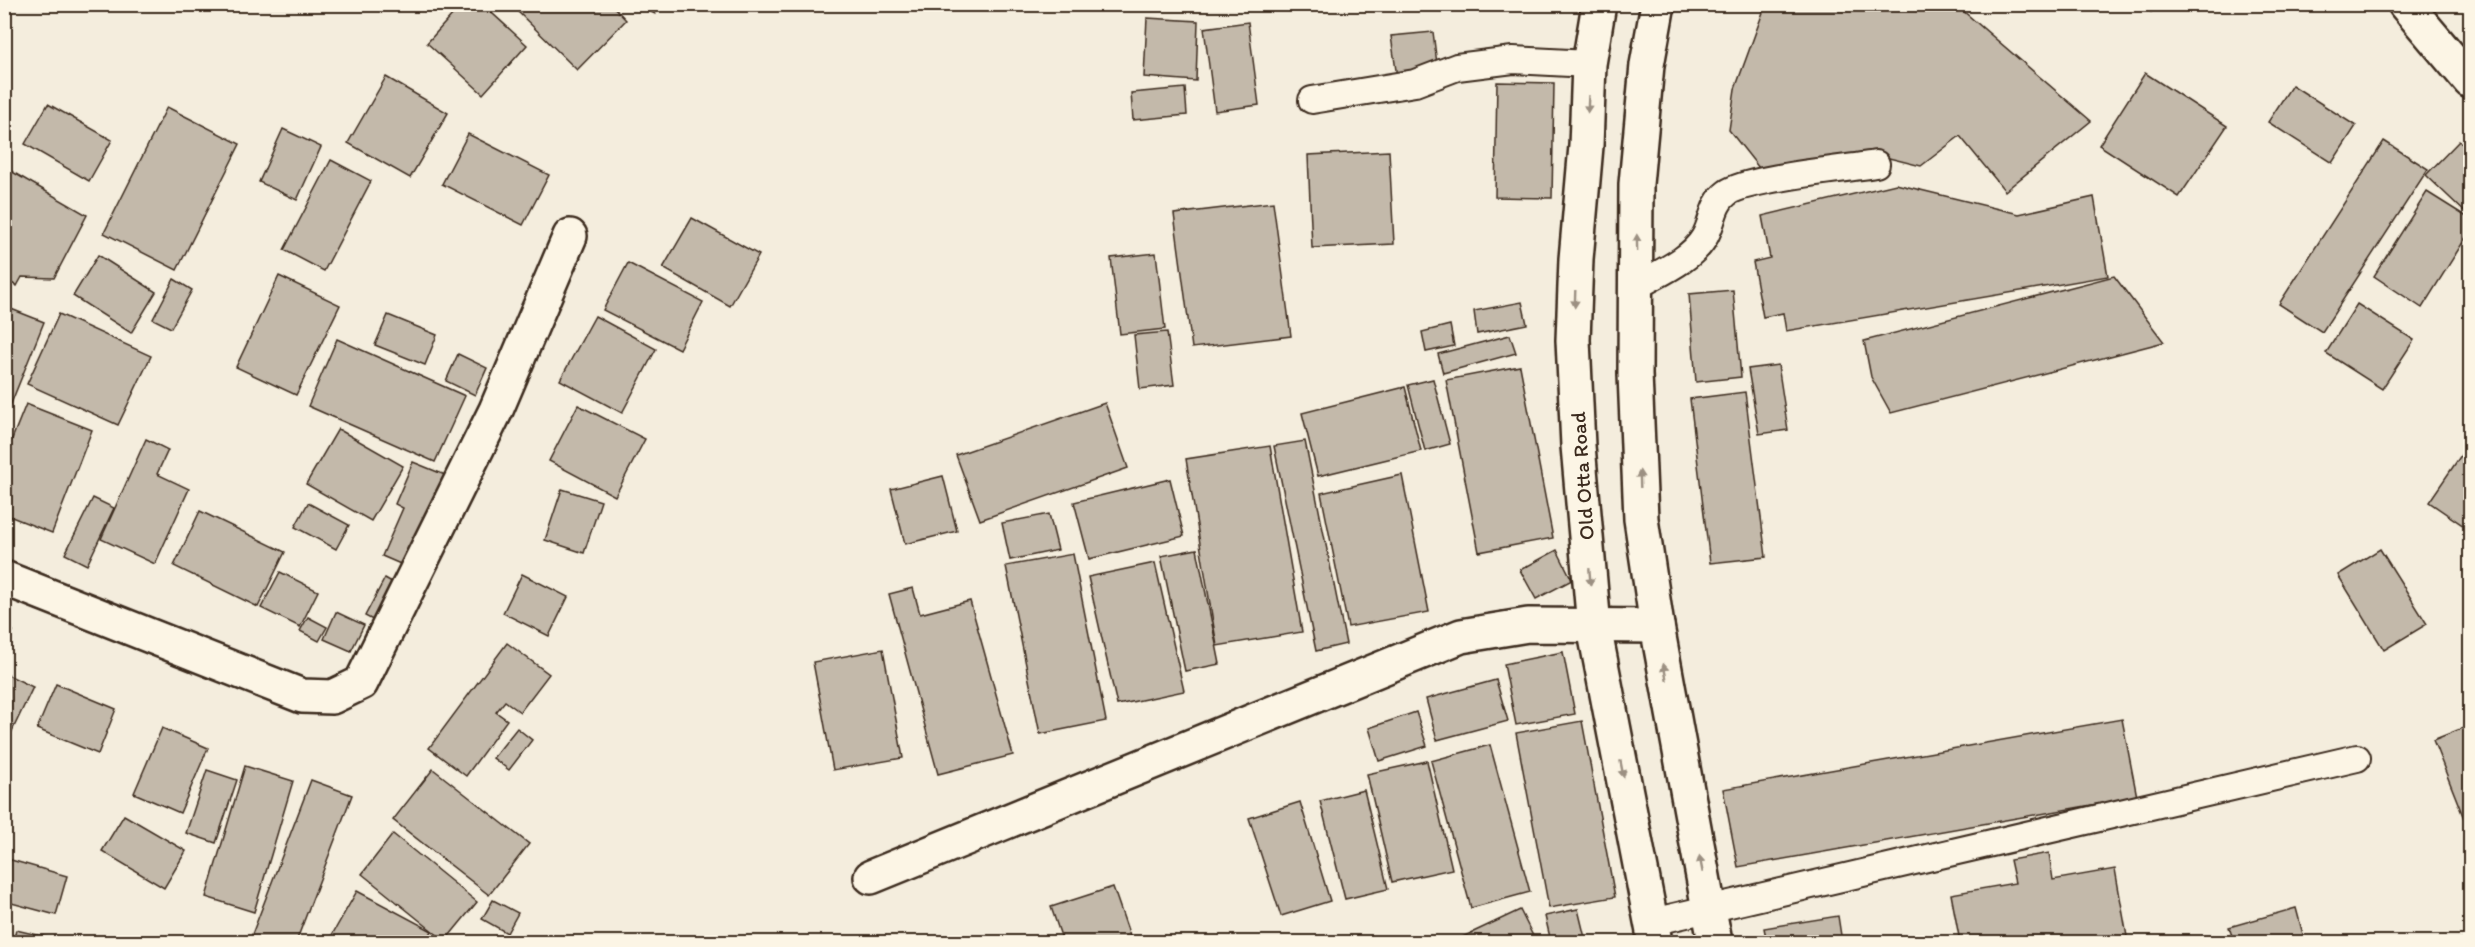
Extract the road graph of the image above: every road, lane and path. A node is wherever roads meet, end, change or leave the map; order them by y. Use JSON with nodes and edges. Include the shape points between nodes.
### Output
{"nodes":[{"id":1,"x":1599,"y":4,"type":"edge"},
{"id":2,"x":1658,"y":4,"type":"edge"},
{"id":3,"x":2404,"y":4,"type":"edge"},
{"id":4,"x":1589,"y":64,"type":"junction"},
{"id":5,"x":2470,"y":81,"type":"edge"},
{"id":6,"x":1312,"y":100,"type":"dead end"},
{"id":7,"x":1876,"y":164,"type":"dead end"},
{"id":8,"x":570,"y":236,"type":"dead end"},
{"id":9,"x":1637,"y":286,"type":"junction"},
{"id":10,"x":4,"y":578,"type":"edge"},
{"id":11,"x":1657,"y":626,"type":"junction"},
{"id":12,"x":1594,"y":627,"type":"junction"},
{"id":13,"x":2357,"y":758,"type":"dead end"},
{"id":14,"x":871,"y":878,"type":"dead end"},
{"id":15,"x":1710,"y":909,"type":"junction"},
{"id":16,"x":1653,"y":932,"type":"edge"},
{"id":17,"x":1715,"y":942,"type":"edge"}],
"edges":[{"from":1,"to":4,"type":"main road","name":"Old Otta Road"},
{"from":9,"to":2,"type":"main road","one_way":true,"via":[[1636,184],[1647,65]]},
{"from":3,"to":5,"type":"main road"},
{"from":4,"to":6,"type":"lane","via":[[1513,60],[1457,67],[1415,83]]},
{"from":4,"to":12,"type":"main road","name":"Old Otta Road","one_way":true,"via":[[1574,340],[1578,446]]},
{"from":7,"to":9,"type":"lane","via":[[1752,183],[1727,193],[1714,210],[1705,237],[1691,253]]},
{"from":8,"to":10,"type":"main road","via":[[496,410],[361,683],[332,697],[302,696]]},
{"from":11,"to":9,"type":"main road","one_way":true,"via":[[1641,519],[1635,374]]},
{"from":11,"to":12,"type":"main road"},
{"from":15,"to":11,"type":"main road","one_way":true},
{"from":12,"to":14,"type":"main road","via":[[1528,625],[1461,636]]},
{"from":12,"to":16,"type":"main road","name":"Old Otta Road","one_way":true},
{"from":13,"to":15,"type":"lane"},
{"from":15,"to":16,"type":"lane"},
{"from":15,"to":17,"type":"main road"}]}
